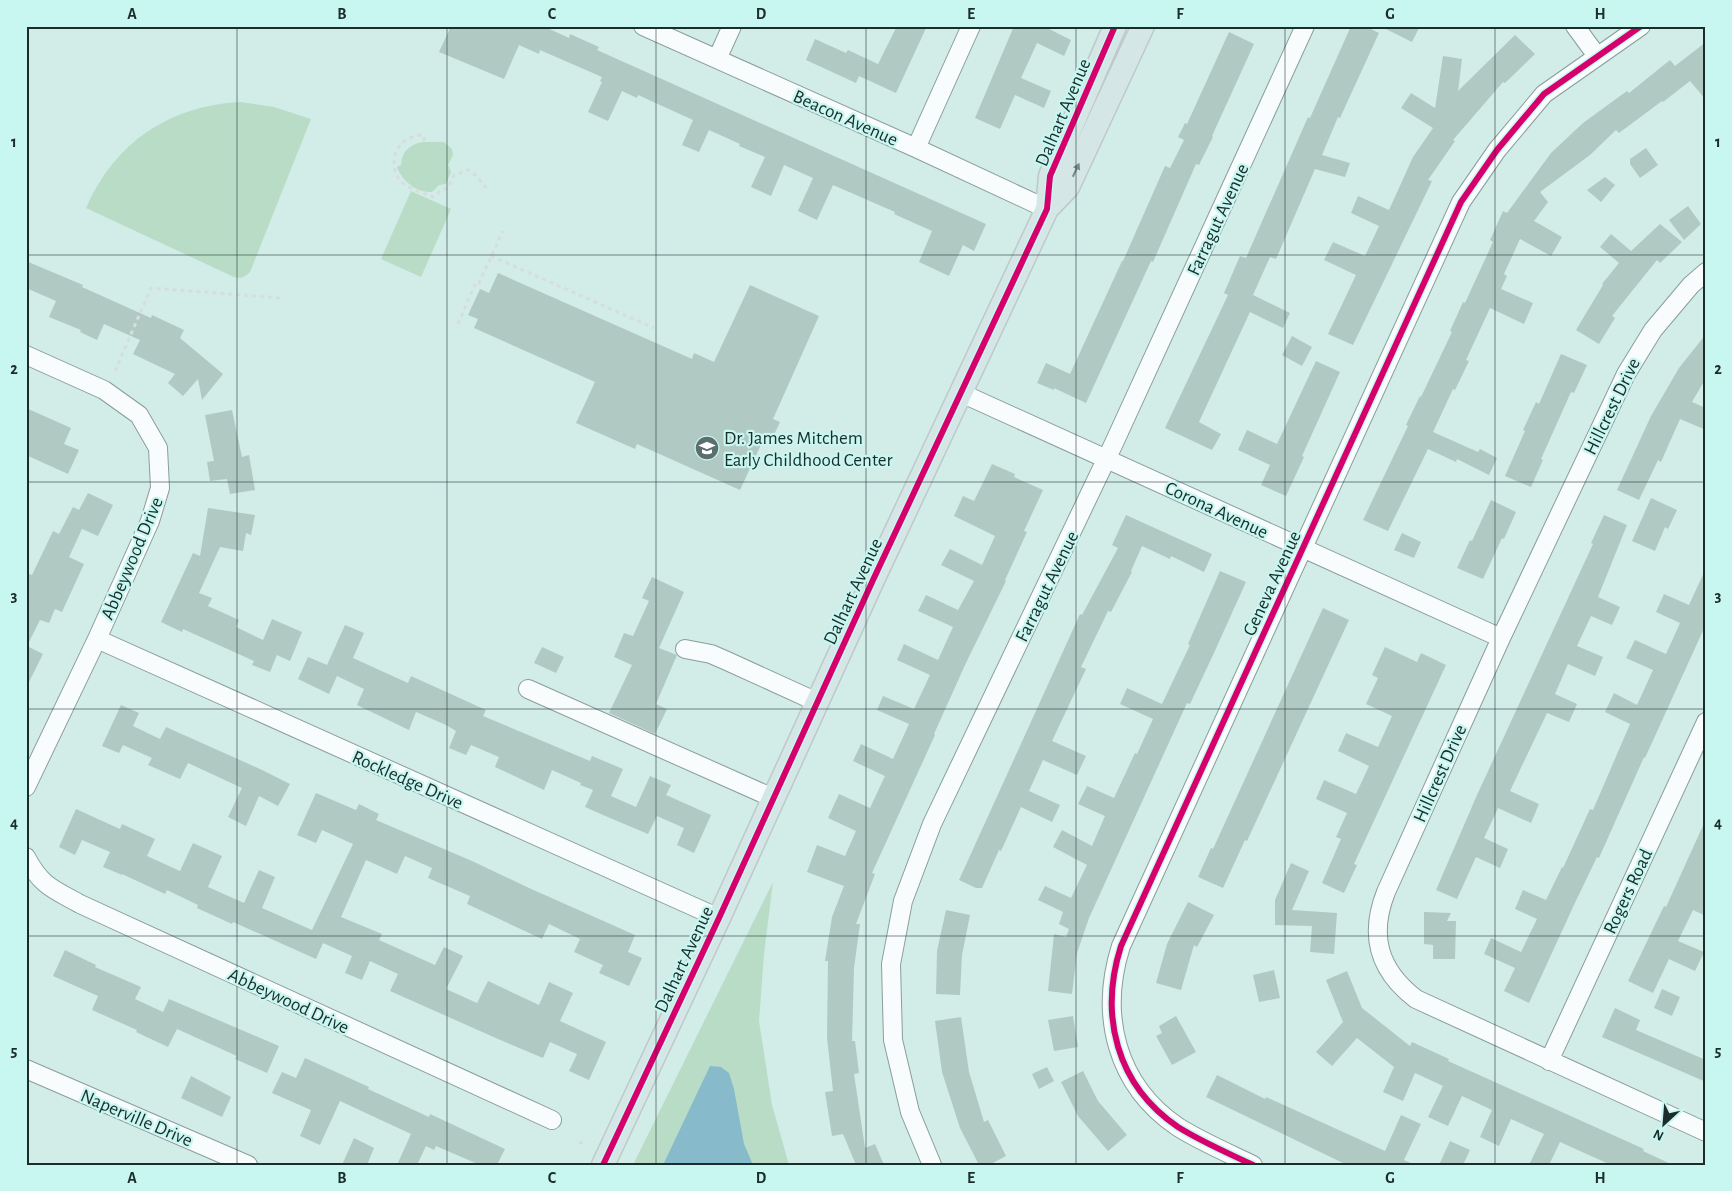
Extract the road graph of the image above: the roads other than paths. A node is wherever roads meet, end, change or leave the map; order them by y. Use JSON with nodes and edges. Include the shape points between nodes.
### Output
{"nodes":[{"id":1,"x":644,"y":26,"type":"edge"},
{"id":2,"x":732,"y":26,"type":"edge"},
{"id":3,"x":971,"y":26,"type":"edge"},
{"id":4,"x":1115,"y":26,"type":"edge"},
{"id":5,"x":1143,"y":26,"type":"edge"},
{"id":6,"x":1306,"y":26,"type":"edge"},
{"id":7,"x":1575,"y":26,"type":"edge"},
{"id":8,"x":1641,"y":26,"type":"edge"},
{"id":9,"x":1597,"y":56,"type":"junction"},
{"id":10,"x":717,"y":59,"type":"junction"},
{"id":11,"x":916,"y":148,"type":"junction"},
{"id":12,"x":1047,"y":209,"type":"junction"},
{"id":13,"x":1706,"y":272,"type":"edge"},
{"id":14,"x":26,"y":355,"type":"edge"},
{"id":15,"x":961,"y":393,"type":"junction"},
{"id":16,"x":1107,"y":458,"type":"junction"},
{"id":17,"x":1303,"y":548,"type":"junction"},
{"id":18,"x":1501,"y":638,"type":"junction"},
{"id":19,"x":97,"y":639,"type":"junction"},
{"id":20,"x":685,"y":649,"type":"dead end"},
{"id":21,"x":528,"y":689,"type":"dead end"},
{"id":22,"x":817,"y":702,"type":"junction"},
{"id":23,"x":1706,"y":722,"type":"edge"},
{"id":24,"x":26,"y":788,"type":"edge"},
{"id":25,"x":773,"y":798,"type":"junction"},
{"id":26,"x":28,"y":866,"type":"edge"},
{"id":27,"x":719,"y":918,"type":"junction"},
{"id":28,"x":1549,"y":1061,"type":"junction"},
{"id":29,"x":26,"y":1069,"type":"edge"},
{"id":30,"x":552,"y":1120,"type":"dead end"},
{"id":31,"x":1706,"y":1132,"type":"edge"},
{"id":32,"x":248,"y":1165,"type":"edge"},
{"id":33,"x":603,"y":1165,"type":"edge"},
{"id":34,"x":932,"y":1165,"type":"edge"},
{"id":35,"x":1253,"y":1165,"type":"edge"}],
"edges":[{"from":1,"to":10,"type":"street","name":"Beacon Avenue"},
{"from":2,"to":10,"type":"street"},
{"from":3,"to":11,"type":"street"},
{"from":4,"to":12,"type":"main road","name":"Dalhart Avenue","via":[[1050,176]]},
{"from":12,"to":5,"type":"main road","name":"Dalhart Avenue","one_way":true,"via":[[1068,187]]},
{"from":6,"to":16,"type":"street","name":"Farragut Avenue"},
{"from":7,"to":9,"type":"street"},
{"from":8,"to":9,"type":"street","name":"Geneva Avenue"},
{"from":9,"to":17,"type":"street","name":"Geneva Avenue","via":[[1544,94],[1497,150],[1461,202]]},
{"from":10,"to":11,"type":"street","name":"Beacon Avenue"},
{"from":11,"to":12,"type":"street","name":"Beacon Avenue"},
{"from":12,"to":15,"type":"main road","name":"Dalhart Avenue"},
{"from":13,"to":18,"type":"street","name":"Hillcrest Drive","via":[[1652,330],[1626,374]]},
{"from":14,"to":19,"type":"street","name":"Abbeywood Drive","via":[[104,390],[139,415],[158,448],[160,488],[150,522]]},
{"from":15,"to":16,"type":"street","name":"Corona Avenue"},
{"from":15,"to":22,"type":"main road","name":"Dalhart Avenue"},
{"from":16,"to":17,"type":"street","name":"Corona Avenue"},
{"from":16,"to":34,"type":"street","name":"Farragut Avenue","via":[[932,824],[903,901],[892,964],[893,1040],[910,1112]]},
{"from":17,"to":18,"type":"street","name":"Corona Avenue"},
{"from":17,"to":35,"type":"street","name":"Geneva Avenue","via":[[1128,929],[1112,983],[1116,1041],[1132,1080],[1144,1096],[1178,1126]]},
{"from":18,"to":28,"type":"street","name":"Hillcrest Drive","via":[[1380,905],[1377,935],[1385,964],[1416,999]]},
{"from":19,"to":24,"type":"street","name":"Abbeywood Drive"},
{"from":19,"to":27,"type":"street","name":"Rockledge Drive"},
{"from":20,"to":22,"type":"street","via":[[710,654]]},
{"from":21,"to":25,"type":"street"},
{"from":22,"to":25,"type":"main road","name":"Dalhart Avenue"},
{"from":23,"to":28,"type":"street","name":"Rogers Road"},
{"from":25,"to":27,"type":"main road","name":"Dalhart Avenue"},
{"from":26,"to":30,"type":"street","name":"Abbeywood Drive","via":[[45,885],[80,904]]},
{"from":27,"to":33,"type":"main road","name":"Dalhart Avenue"},
{"from":28,"to":31,"type":"street","name":"Hillcrest Drive"},
{"from":29,"to":32,"type":"street","name":"Naperville Drive"}]}
